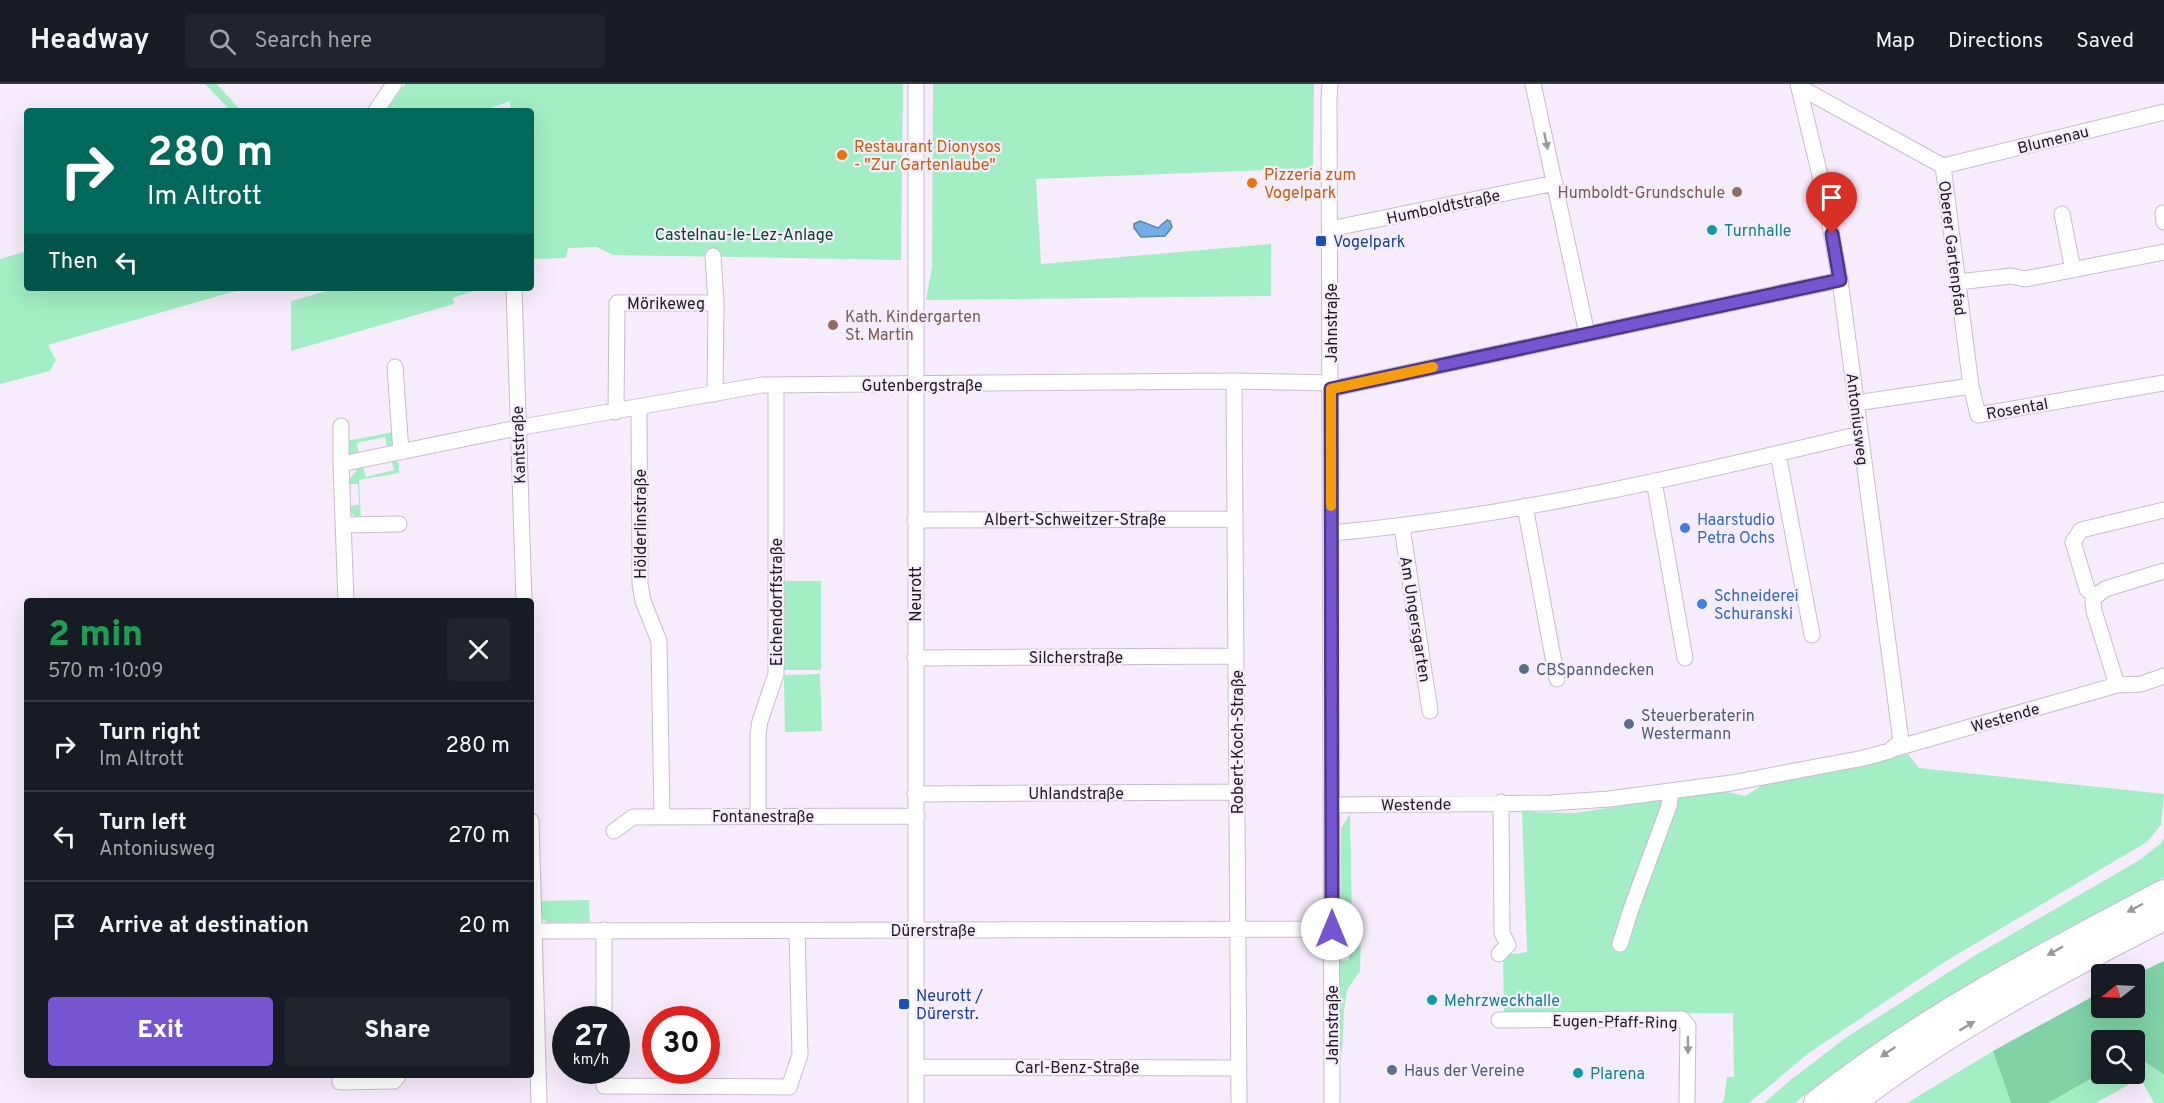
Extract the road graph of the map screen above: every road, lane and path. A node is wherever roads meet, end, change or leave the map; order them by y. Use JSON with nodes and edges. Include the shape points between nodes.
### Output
{"nodes":[{"id":1,"x":394,"y":84,"type":"edge"},
{"id":2,"x":916,"y":84,"type":"edge"},
{"id":3,"x":1330,"y":84,"type":"edge"},
{"id":4,"x":1533,"y":84,"type":"edge"},
{"id":5,"x":1799,"y":85,"type":"edge"},
{"id":6,"x":378,"y":108,"type":"edge"},
{"id":7,"x":2164,"y":112,"type":"edge"},
{"id":8,"x":1942,"y":166,"type":"junction"},
{"id":9,"x":1555,"y":183,"type":"junction"},
{"id":10,"x":2062,"y":214,"type":"dead end"},
{"id":11,"x":1330,"y":229,"type":"junction"},
{"id":12,"x":2164,"y":252,"type":"edge"},
{"id":13,"x":713,"y":256,"type":"dead end"},
{"id":14,"x":2073,"y":270,"type":"junction"},
{"id":15,"x":1840,"y":280,"type":"junction"},
{"id":16,"x":1958,"y":282,"type":"junction"},
{"id":17,"x":514,"y":291,"type":"edge"},
{"id":18,"x":716,"y":303,"type":"junction"},
{"id":19,"x":1587,"y":334,"type":"junction"},
{"id":20,"x":395,"y":368,"type":"dead end"},
{"id":21,"x":1234,"y":381,"type":"junction"},
{"id":22,"x":2164,"y":383,"type":"edge"},
{"id":23,"x":776,"y":385,"type":"junction"},
{"id":24,"x":915,"y":386,"type":"junction"},
{"id":25,"x":1331,"y":386,"type":"junction"},
{"id":26,"x":1971,"y":386,"type":"junction"},
{"id":27,"x":715,"y":394,"type":"junction"},
{"id":28,"x":1856,"y":403,"type":"junction"},
{"id":29,"x":639,"y":408,"type":"junction"},
{"id":30,"x":616,"y":412,"type":"junction"},
{"id":31,"x":341,"y":426,"type":"dead end"},
{"id":32,"x":517,"y":428,"type":"junction"},
{"id":33,"x":1860,"y":434,"type":"junction"},
{"id":34,"x":401,"y":452,"type":"junction"},
{"id":35,"x":1778,"y":454,"type":"junction"},
{"id":36,"x":341,"y":464,"type":"junction"},
{"id":37,"x":1654,"y":481,"type":"junction"},
{"id":38,"x":1525,"y":506,"type":"junction"},
{"id":39,"x":2164,"y":510,"type":"edge"},
{"id":40,"x":1235,"y":519,"type":"junction"},
{"id":41,"x":915,"y":520,"type":"junction"},
{"id":42,"x":399,"y":524,"type":"dead end"},
{"id":43,"x":343,"y":525,"type":"junction"},
{"id":44,"x":1402,"y":526,"type":"junction"},
{"id":45,"x":1331,"y":533,"type":"junction"},
{"id":46,"x":2164,"y":571,"type":"edge"},
{"id":47,"x":2095,"y":597,"type":"junction"},
{"id":48,"x":346,"y":598,"type":"edge"},
{"id":49,"x":524,"y":598,"type":"edge"},
{"id":50,"x":1812,"y":635,"type":"dead end"},
{"id":51,"x":1236,"y":656,"type":"junction"},
{"id":52,"x":915,"y":658,"type":"junction"},
{"id":53,"x":1685,"y":658,"type":"dead end"},
{"id":54,"x":2164,"y":676,"type":"edge"},
{"id":55,"x":1557,"y":679,"type":"dead end"},
{"id":56,"x":2117,"y":685,"type":"junction"},
{"id":57,"x":1430,"y":711,"type":"dead end"},
{"id":58,"x":1891,"y":750,"type":"junction"},
{"id":59,"x":1671,"y":791,"type":"junction"},
{"id":60,"x":1237,"y":792,"type":"junction"},
{"id":61,"x":915,"y":794,"type":"junction"},
{"id":62,"x":1501,"y":802,"type":"junction"},
{"id":63,"x":1332,"y":805,"type":"junction"},
{"id":64,"x":758,"y":816,"type":"junction"},
{"id":65,"x":917,"y":816,"type":"junction"},
{"id":66,"x":662,"y":817,"type":"junction"},
{"id":67,"x":614,"y":831,"type":"dead end"},
{"id":68,"x":2164,"y":893,"type":"edge"},
{"id":69,"x":2164,"y":917,"type":"edge"},
{"id":70,"x":534,"y":926,"type":"edge"},
{"id":71,"x":1238,"y":929,"type":"junction"},
{"id":72,"x":1332,"y":929,"type":"junction"},
{"id":73,"x":604,"y":930,"type":"junction"},
{"id":74,"x":918,"y":930,"type":"junction"},
{"id":75,"x":797,"y":931,"type":"junction"},
{"id":76,"x":1620,"y":944,"type":"dead end"},
{"id":77,"x":1499,"y":954,"type":"dead end"},
{"id":78,"x":534,"y":956,"type":"edge"},
{"id":79,"x":604,"y":1006,"type":"edge"},
{"id":80,"x":1499,"y":1020,"type":"dead end"},
{"id":81,"x":916,"y":1067,"type":"junction"},
{"id":82,"x":1239,"y":1068,"type":"junction"},
{"id":83,"x":396,"y":1078,"type":"edge"},
{"id":84,"x":335,"y":1080,"type":"edge"},
{"id":85,"x":604,"y":1084,"type":"edge"},
{"id":86,"x":539,"y":1103,"type":"edge"},
{"id":87,"x":916,"y":1103,"type":"edge"},
{"id":88,"x":1239,"y":1103,"type":"edge"},
{"id":89,"x":1332,"y":1103,"type":"edge"},
{"id":90,"x":1688,"y":1103,"type":"edge"},
{"id":91,"x":1816,"y":1103,"type":"edge"},
{"id":92,"x":1852,"y":1103,"type":"edge"}],
"edges":[{"from":1,"to":6,"type":"street"},
{"from":2,"to":24,"type":"street","name":"Neurott"},
{"from":3,"to":11,"type":"street","name":"Jahnstraße"},
{"from":4,"to":9,"type":"street","one_way":true},
{"from":5,"to":8,"type":"street","name":"Oberer Gartenpfad"},
{"from":5,"to":15,"type":"street","name":"Antoniusweg"},
{"from":7,"to":8,"type":"street","name":"Blumenau"},
{"from":8,"to":16,"type":"street","name":"Oberer Gartenpfad"},
{"from":9,"to":11,"type":"street","name":"Humboldtstraße"},
{"from":9,"to":19,"type":"street"},
{"from":10,"to":14,"type":"street"},
{"from":11,"to":25,"type":"street","name":"Jahnstraße"},
{"from":12,"to":14,"type":"street"},
{"from":13,"to":18,"type":"street","name":"Mörikeweg"},
{"from":14,"to":16,"type":"street","via":[[2025,279],[2011,276]]},
{"from":15,"to":19,"type":"street","name":"Gutenbergstraße"},
{"from":15,"to":28,"type":"street","name":"Antoniusweg"},
{"from":16,"to":26,"type":"street","name":"Oberer Gartenpfad"},
{"from":17,"to":32,"type":"street","name":"Kantstraße"},
{"from":18,"to":27,"type":"street","name":"Mörikeweg"},
{"from":18,"to":30,"type":"street","name":"Mörikeweg","via":[[617,303]]},
{"from":19,"to":25,"type":"street","name":"Gutenbergstraße"},
{"from":20,"to":34,"type":"street"},
{"from":21,"to":24,"type":"street","name":"Gutenbergstraße"},
{"from":21,"to":25,"type":"street","name":"Gutenbergstraße"},
{"from":21,"to":40,"type":"street","name":"Robert-Koch-Straße"},
{"from":22,"to":26,"type":"street","name":"Rosental","via":[[1978,415]]},
{"from":23,"to":24,"type":"street","name":"Gutenbergstraße"},
{"from":23,"to":27,"type":"street","name":"Gutenbergstraße"},
{"from":23,"to":64,"type":"street","name":"Eichendorffstraße","via":[[776,674],[758,734]]},
{"from":24,"to":41,"type":"street","name":"Neurott"},
{"from":25,"to":45,"type":"street","name":"Jahnstraße"},
{"from":26,"to":28,"type":"street","name":"Rosental"},
{"from":27,"to":29,"type":"street","name":"Gutenbergstraße"},
{"from":28,"to":33,"type":"street","name":"Antoniusweg"},
{"from":29,"to":30,"type":"street","name":"Gutenbergstraße"},
{"from":29,"to":66,"type":"street","name":"Hölderlinstraße","via":[[640,584],[659,641]]},
{"from":30,"to":32,"type":"street","name":"Gutenbergstraße"},
{"from":31,"to":36,"type":"street"},
{"from":32,"to":34,"type":"street","name":"Gutenbergstraße"},
{"from":32,"to":49,"type":"street","name":"Kantstraße"},
{"from":33,"to":35,"type":"street"},
{"from":33,"to":58,"type":"street","name":"Antoniusweg","via":[[1900,727],[1901,741]]},
{"from":34,"to":36,"type":"street","name":"Gutenbergstraße"},
{"from":35,"to":37,"type":"street"},
{"from":35,"to":50,"type":"street"},
{"from":36,"to":43,"type":"street"},
{"from":37,"to":38,"type":"street"},
{"from":37,"to":53,"type":"street"},
{"from":38,"to":44,"type":"street"},
{"from":38,"to":55,"type":"street"},
{"from":39,"to":47,"type":"street","via":[[2081,530],[2073,542],[2087,589]]},
{"from":40,"to":41,"type":"street","name":"Albert-Schweitzer-Straße"},
{"from":40,"to":51,"type":"street","name":"Robert-Koch-Straße"},
{"from":41,"to":52,"type":"street","name":"Neurott"},
{"from":42,"to":43,"type":"street"},
{"from":43,"to":48,"type":"street"},
{"from":44,"to":45,"type":"street"},
{"from":44,"to":57,"type":"street","name":"Am Ungersgarten"},
{"from":45,"to":63,"type":"street","name":"Jahnstraße"},
{"from":46,"to":47,"type":"street","via":[[2105,589]]},
{"from":47,"to":56,"type":"street","via":[[2094,610]]},
{"from":51,"to":52,"type":"street","name":"Silcherstraße"},
{"from":51,"to":60,"type":"street","name":"Robert-Koch-Straße"},
{"from":52,"to":61,"type":"street","name":"Neurott"},
{"from":54,"to":56,"type":"street","name":"Westende","via":[[2141,684]]},
{"from":56,"to":58,"type":"street","name":"Westende"},
{"from":58,"to":59,"type":"street","name":"Westende","via":[[1731,783]]},
{"from":59,"to":62,"type":"street","name":"Westende","via":[[1609,799]]},
{"from":59,"to":76,"type":"street"},
{"from":60,"to":61,"type":"street","name":"Uhlandstraße"},
{"from":60,"to":71,"type":"street","name":"Robert-Koch-Straße"},
{"from":61,"to":65,"type":"street","name":"Neurott"},
{"from":62,"to":63,"type":"street","name":"Westende"},
{"from":62,"to":77,"type":"street","via":[[1502,933],[1508,945]]},
{"from":63,"to":72,"type":"street","name":"Jahnstraße"},
{"from":64,"to":65,"type":"street","name":"Fontanestraße"},
{"from":64,"to":66,"type":"street","name":"Fontanestraße"},
{"from":65,"to":74,"type":"street","name":"Neurott"},
{"from":66,"to":67,"type":"street","name":"Fontanestraße","via":[[633,817]]},
{"from":68,"to":91,"type":"highway","one_way":true,"via":[[1957,1007]]},
{"from":92,"to":69,"type":"highway","one_way":true,"via":[[1990,1013]]},
{"from":70,"to":73,"type":"street","name":"Dürerstraße"},
{"from":71,"to":72,"type":"street","name":"Dürerstraße"},
{"from":71,"to":74,"type":"street","name":"Dürerstraße"},
{"from":71,"to":82,"type":"street","name":"Robert-Koch-Straße"},
{"from":72,"to":89,"type":"street","name":"Jahnstraße"},
{"from":73,"to":75,"type":"street","name":"Dürerstraße"},
{"from":73,"to":79,"type":"street"},
{"from":74,"to":75,"type":"street","name":"Dürerstraße"},
{"from":74,"to":81,"type":"street","name":"Neurott"},
{"from":75,"to":85,"type":"street","via":[[800,1055],[789,1087]]},
{"from":78,"to":86,"type":"street"},
{"from":80,"to":90,"type":"street","name":"Eugen-Pfaff-Ring","one_way":true,"via":[[1682,1019],[1688,1026]]},
{"from":81,"to":82,"type":"street","name":"Carl-Benz-Straße"},
{"from":81,"to":87,"type":"street","name":"Neurott"},
{"from":82,"to":88,"type":"street","name":"Robert-Koch-Straße"},
{"from":83,"to":84,"type":"street"}]}
